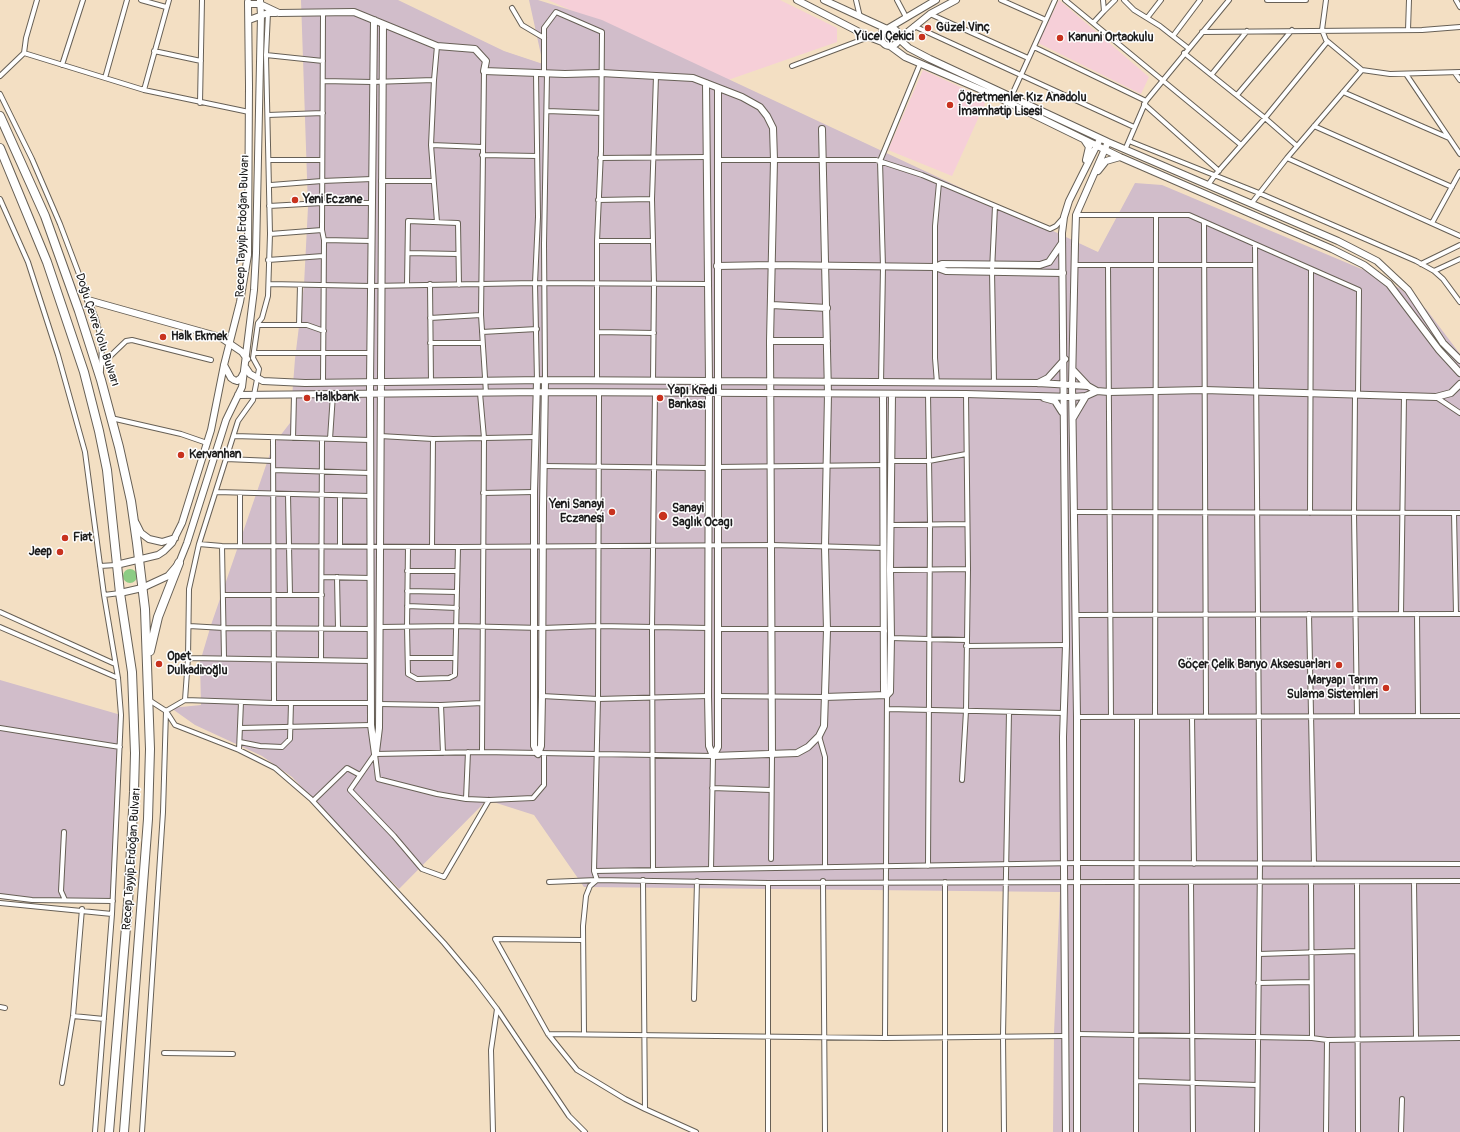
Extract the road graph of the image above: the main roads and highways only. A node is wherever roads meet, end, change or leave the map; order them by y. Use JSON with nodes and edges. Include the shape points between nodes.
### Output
{"nodes":[{"id":1,"x":797,"y":0,"type":"edge"},
{"id":2,"x":824,"y":0,"type":"edge"},
{"id":3,"x":936,"y":0,"type":"edge"},
{"id":4,"x":956,"y":0,"type":"edge"},
{"id":5,"x":248,"y":2,"type":"edge"},
{"id":6,"x":260,"y":2,"type":"edge"},
{"id":7,"x":279,"y":13,"type":"junction"},
{"id":8,"x":261,"y":15,"type":"junction"},
{"id":9,"x":905,"y":18,"type":"junction"},
{"id":10,"x":249,"y":20,"type":"junction"},
{"id":11,"x":374,"y":20,"type":"junction"},
{"id":12,"x":869,"y":21,"type":"junction"},
{"id":13,"x":383,"y":24,"type":"junction"},
{"id":14,"x":913,"y":27,"type":"junction"},
{"id":15,"x":887,"y":29,"type":"junction"},
{"id":16,"x":898,"y":38,"type":"junction"},
{"id":17,"x":882,"y":42,"type":"junction"},
{"id":18,"x":890,"y":46,"type":"junction"},
{"id":19,"x":913,"y":50,"type":"junction"},
{"id":20,"x":706,"y":83,"type":"junction"},
{"id":21,"x":718,"y":88,"type":"junction"},
{"id":22,"x":0,"y":116,"type":"edge"},
{"id":23,"x":822,"y":129,"type":"dead end"},
{"id":24,"x":1100,"y":138,"type":"junction"},
{"id":25,"x":1082,"y":139,"type":"junction"},
{"id":26,"x":1108,"y":142,"type":"junction"},
{"id":27,"x":1097,"y":146,"type":"junction"},
{"id":28,"x":0,"y":148,"type":"edge"},
{"id":29,"x":1105,"y":150,"type":"junction"},
{"id":30,"x":1120,"y":157,"type":"junction"},
{"id":31,"x":1076,"y":185,"type":"junction"},
{"id":32,"x":1086,"y":191,"type":"junction"},
{"id":33,"x":1063,"y":242,"type":"junction"},
{"id":34,"x":772,"y":265,"type":"junction"},
{"id":35,"x":717,"y":266,"type":"junction"},
{"id":36,"x":826,"y":266,"type":"junction"},
{"id":37,"x":992,"y":268,"type":"junction"},
{"id":38,"x":1063,"y":274,"type":"junction"},
{"id":39,"x":88,"y":300,"type":"road end"},
{"id":40,"x":772,"y":305,"type":"junction"},
{"id":41,"x":827,"y":308,"type":"junction"},
{"id":42,"x":770,"y":341,"type":"junction"},
{"id":43,"x":827,"y":341,"type":"junction"},
{"id":44,"x":230,"y":344,"type":"junction"},
{"id":45,"x":247,"y":359,"type":"junction"},
{"id":46,"x":1064,"y":359,"type":"junction"},
{"id":47,"x":1460,"y":360,"type":"edge"},
{"id":48,"x":224,"y":365,"type":"junction"},
{"id":49,"x":246,"y":368,"type":"junction"},
{"id":50,"x":1073,"y":370,"type":"junction"},
{"id":51,"x":1460,"y":374,"type":"edge"},
{"id":52,"x":537,"y":380,"type":"junction"},
{"id":53,"x":546,"y":380,"type":"junction"},
{"id":54,"x":370,"y":382,"type":"junction"},
{"id":55,"x":380,"y":382,"type":"junction"},
{"id":56,"x":709,"y":382,"type":"junction"},
{"id":57,"x":718,"y":382,"type":"junction"},
{"id":58,"x":771,"y":382,"type":"junction"},
{"id":59,"x":827,"y":382,"type":"junction"},
{"id":60,"x":1038,"y":383,"type":"junction"},
{"id":61,"x":1460,"y":384,"type":"edge"},
{"id":62,"x":1064,"y":385,"type":"junction"},
{"id":63,"x":1072,"y":385,"type":"junction"},
{"id":64,"x":1088,"y":386,"type":"junction"},
{"id":65,"x":1097,"y":391,"type":"junction"},
{"id":66,"x":538,"y":392,"type":"junction"},
{"id":67,"x":545,"y":392,"type":"junction"},
{"id":68,"x":709,"y":393,"type":"junction"},
{"id":69,"x":718,"y":393,"type":"junction"},
{"id":70,"x":370,"y":394,"type":"junction"},
{"id":71,"x":381,"y":394,"type":"junction"},
{"id":72,"x":772,"y":394,"type":"junction"},
{"id":73,"x":828,"y":394,"type":"junction"},
{"id":74,"x":882,"y":394,"type":"junction"},
{"id":75,"x":892,"y":394,"type":"junction"},
{"id":76,"x":238,"y":395,"type":"junction"},
{"id":77,"x":1033,"y":395,"type":"junction"},
{"id":78,"x":1064,"y":396,"type":"junction"},
{"id":79,"x":1086,"y":396,"type":"junction"},
{"id":80,"x":1073,"y":397,"type":"junction"},
{"id":81,"x":1063,"y":416,"type":"junction"},
{"id":82,"x":1073,"y":418,"type":"junction"},
{"id":83,"x":135,"y":522,"type":"junction"},
{"id":84,"x":175,"y":538,"type":"junction"},
{"id":85,"x":140,"y":561,"type":"junction"},
{"id":86,"x":179,"y":563,"type":"junction"},
{"id":87,"x":116,"y":565,"type":"junction"},
{"id":88,"x":142,"y":588,"type":"junction"},
{"id":89,"x":120,"y":593,"type":"junction"},
{"id":90,"x":148,"y":662,"type":"junction"},
{"id":91,"x":887,"y":695,"type":"junction"},
{"id":92,"x":824,"y":697,"type":"junction"},
{"id":93,"x":772,"y":755,"type":"junction"},
{"id":94,"x":713,"y":756,"type":"junction"},
{"id":95,"x":110,"y":1132,"type":"edge"},
{"id":96,"x":124,"y":1132,"type":"edge"},
{"id":97,"x":1066,"y":1132,"type":"edge"},
{"id":98,"x":1077,"y":1132,"type":"edge"}],
"edges":[{"from":1,"to":17,"type":"main road"},
{"from":2,"to":12,"type":"main road"},
{"from":3,"to":9,"type":"main road"},
{"from":4,"to":14,"type":"main road"},
{"from":5,"to":6,"type":"main road"},
{"from":5,"to":10,"type":"main road","name":"Recep Tayyip Erdoğan Bulvarı"},
{"from":6,"to":7,"type":"main road"},
{"from":6,"to":8,"type":"main road","name":"Recep Tayyip Erdoğan Bulvarı"},
{"from":7,"to":8,"type":"main road"},
{"from":7,"to":11,"type":"main road","via":[[354,12]]},
{"from":8,"to":10,"type":"main road"},
{"from":8,"to":45,"type":"main road","name":"Recep Tayyip Erdoğan Bulvarı","via":[[256,253]]},
{"from":9,"to":12,"type":"main road","via":[[888,24]]},
{"from":9,"to":15,"type":"main road"},
{"from":10,"to":44,"type":"main road","name":"Recep Tayyip Erdoğan Bulvarı","via":[[248,255]]},
{"from":11,"to":13,"type":"main road"},
{"from":11,"to":54,"type":"main road"},
{"from":12,"to":15,"type":"main road"},
{"from":13,"to":20,"type":"main road","via":[[437,46],[475,49],[486,61],[484,71],[536,74],[601,73],[693,78]]},
{"from":13,"to":55,"type":"main road"},
{"from":14,"to":16,"type":"main road"},
{"from":14,"to":19,"type":"main road","via":[[907,36]]},
{"from":15,"to":16,"type":"main road","via":[[894,30]]},
{"from":15,"to":17,"type":"main road","via":[[881,34]]},
{"from":16,"to":18,"type":"main road","via":[[896,43]]},
{"from":16,"to":19,"type":"main road"},
{"from":17,"to":18,"type":"main road"},
{"from":18,"to":25,"type":"main road","via":[[905,57],[991,94]]},
{"from":19,"to":24,"type":"main road"},
{"from":20,"to":21,"type":"main road"},
{"from":20,"to":56,"type":"main road"},
{"from":21,"to":34,"type":"main road","via":[[760,107],[773,128]]},
{"from":21,"to":35,"type":"main road"},
{"from":22,"to":83,"type":"highway","name":"Doğu Çevre Yolu Bulvarı","via":[[58,250],[101,380]]},
{"from":23,"to":36,"type":"main road"},
{"from":24,"to":26,"type":"main road"},
{"from":24,"to":27,"type":"main road"},
{"from":25,"to":27,"type":"main road"},
{"from":25,"to":31,"type":"main road","via":[[1087,143],[1089,153]]},
{"from":26,"to":29,"type":"main road"},
{"from":26,"to":47,"type":"main road","via":[[1338,241],[1377,261],[1408,290],[1444,343]]},
{"from":27,"to":29,"type":"main road"},
{"from":27,"to":31,"type":"main road"},
{"from":28,"to":87,"type":"highway","via":[[47,262],[84,372],[107,470]]},
{"from":29,"to":30,"type":"main road"},
{"from":29,"to":32,"type":"main road"},
{"from":30,"to":32,"type":"main road","via":[[1106,161]]},
{"from":30,"to":51,"type":"main road","via":[[1332,248],[1364,265],[1389,284]]},
{"from":31,"to":33,"type":"main road","via":[[1064,217]]},
{"from":32,"to":50,"type":"main road","via":[[1076,215]]},
{"from":33,"to":37,"type":"main road","via":[[1048,262],[1040,265]]},
{"from":33,"to":38,"type":"main road"},
{"from":34,"to":35,"type":"main road"},
{"from":34,"to":36,"type":"main road"},
{"from":34,"to":40,"type":"main road"},
{"from":35,"to":57,"type":"main road"},
{"from":36,"to":37,"type":"main road","via":[[935,267],[942,264]]},
{"from":36,"to":41,"type":"main road"},
{"from":37,"to":38,"type":"main road"},
{"from":38,"to":46,"type":"main road"},
{"from":39,"to":44,"type":"main road","via":[[220,337]]},
{"from":40,"to":41,"type":"main road"},
{"from":40,"to":42,"type":"main road"},
{"from":41,"to":43,"type":"main road"},
{"from":42,"to":43,"type":"main road"},
{"from":42,"to":58,"type":"main road"},
{"from":43,"to":59,"type":"main road"},
{"from":44,"to":45,"type":"main road"},
{"from":44,"to":48,"type":"main road","name":"Recep Tayyip Erdoğan Bulvarı"},
{"from":45,"to":49,"type":"main road","name":"Recep Tayyip Erdoğan Bulvarı"},
{"from":46,"to":60,"type":"main road","via":[[1048,378]]},
{"from":46,"to":62,"type":"main road"},
{"from":48,"to":49,"type":"main road","via":[[231,378],[237,381]]},
{"from":48,"to":84,"type":"main road","name":"Recep Tayyip Erdoğan Bulvarı","via":[[207,443]]},
{"from":49,"to":54,"type":"main road","via":[[257,379],[263,381]]},
{"from":49,"to":76,"type":"main road","name":"Recep Tayyip Erdoğan Bulvarı"},
{"from":50,"to":63,"type":"main road"},
{"from":50,"to":64,"type":"main road"},
{"from":52,"to":53,"type":"main road"},
{"from":52,"to":55,"type":"main road"},
{"from":52,"to":66,"type":"main road"},
{"from":53,"to":56,"type":"main road"},
{"from":53,"to":67,"type":"main road"},
{"from":54,"to":55,"type":"main road"},
{"from":54,"to":70,"type":"main road"},
{"from":55,"to":71,"type":"main road"},
{"from":56,"to":57,"type":"main road"},
{"from":56,"to":68,"type":"main road"},
{"from":57,"to":58,"type":"main road"},
{"from":57,"to":69,"type":"main road"},
{"from":58,"to":59,"type":"main road"},
{"from":58,"to":72,"type":"main road"},
{"from":59,"to":60,"type":"main road"},
{"from":59,"to":73,"type":"main road"},
{"from":60,"to":62,"type":"main road"},
{"from":61,"to":65,"type":"main road","via":[[1451,393],[1436,397],[1204,390]]},
{"from":62,"to":63,"type":"main road"},
{"from":62,"to":78,"type":"main road"},
{"from":63,"to":64,"type":"main road"},
{"from":63,"to":80,"type":"main road"},
{"from":64,"to":65,"type":"main road"},
{"from":65,"to":79,"type":"main road"},
{"from":66,"to":67,"type":"main road"},
{"from":66,"to":67,"type":"main road","via":[[534,492],[534,746],[541,754]]},
{"from":66,"to":71,"type":"main road"},
{"from":67,"to":68,"type":"main road"},
{"from":68,"to":69,"type":"main road"},
{"from":68,"to":94,"type":"main road","via":[[708,696],[709,746]]},
{"from":69,"to":72,"type":"main road"},
{"from":69,"to":94,"type":"main road","via":[[718,747]]},
{"from":70,"to":71,"type":"main road"},
{"from":70,"to":71,"type":"main road","via":[[371,725],[375,754],[379,728]]},
{"from":70,"to":76,"type":"main road"},
{"from":72,"to":73,"type":"main road"},
{"from":72,"to":93,"type":"main road"},
{"from":73,"to":74,"type":"main road"},
{"from":73,"to":92,"type":"main road","via":[[825,547],[827,630]]},
{"from":74,"to":75,"type":"main road"},
{"from":74,"to":91,"type":"main road","via":[[884,691]]},
{"from":75,"to":77,"type":"main road"},
{"from":75,"to":91,"type":"main road","via":[[892,638],[890,692]]},
{"from":76,"to":86,"type":"main road","name":"Recep Tayyip Erdoğan Bulvarı","via":[[226,420]]},
{"from":77,"to":78,"type":"main road"},
{"from":77,"to":81,"type":"main road","via":[[1055,401]]},
{"from":78,"to":80,"type":"main road"},
{"from":78,"to":81,"type":"main road"},
{"from":79,"to":80,"type":"main road"},
{"from":79,"to":82,"type":"main road"},
{"from":80,"to":82,"type":"main road"},
{"from":81,"to":97,"type":"main road","via":[[1066,645]]},
{"from":82,"to":98,"type":"main road","via":[[1078,863]]},
{"from":83,"to":84,"type":"main road","via":[[141,533],[150,539],[162,542]]},
{"from":83,"to":85,"type":"highway","name":"Doğu Çevre Yolu Bulvarı"},
{"from":84,"to":85,"type":"main road","name":"Recep Tayyip Erdoğan Bulvarı","via":[[164,551]]},
{"from":85,"to":87,"type":"main road","name":"Recep Tayyip Erdoğan Bulvarı"},
{"from":85,"to":88,"type":"highway","name":"Recep Tayyip Erdoğan Bulvarı"},
{"from":86,"to":88,"type":"main road","name":"Recep Tayyip Erdoğan Bulvarı","via":[[168,576]]},
{"from":86,"to":90,"type":"highway","via":[[158,617]]},
{"from":87,"to":89,"type":"highway","name":"Recep Tayyip Erdoğan Bulvarı"},
{"from":88,"to":89,"type":"main road","name":"Recep Tayyip Erdoğan Bulvarı"},
{"from":88,"to":90,"type":"highway","name":"Recep Tayyip Erdoğan Bulvarı"},
{"from":89,"to":95,"type":"highway","name":"Recep Tayyip Erdoğan Bulvarı","via":[[132,672],[135,761],[128,904]]},
{"from":90,"to":96,"type":"highway","name":"Recep Tayyip Erdoğan Bulvarı","via":[[148,820]]},
{"from":91,"to":92,"type":"main road"},
{"from":92,"to":93,"type":"main road","via":[[824,726],[818,736],[808,747],[797,753]]},
{"from":93,"to":94,"type":"main road"}]}
